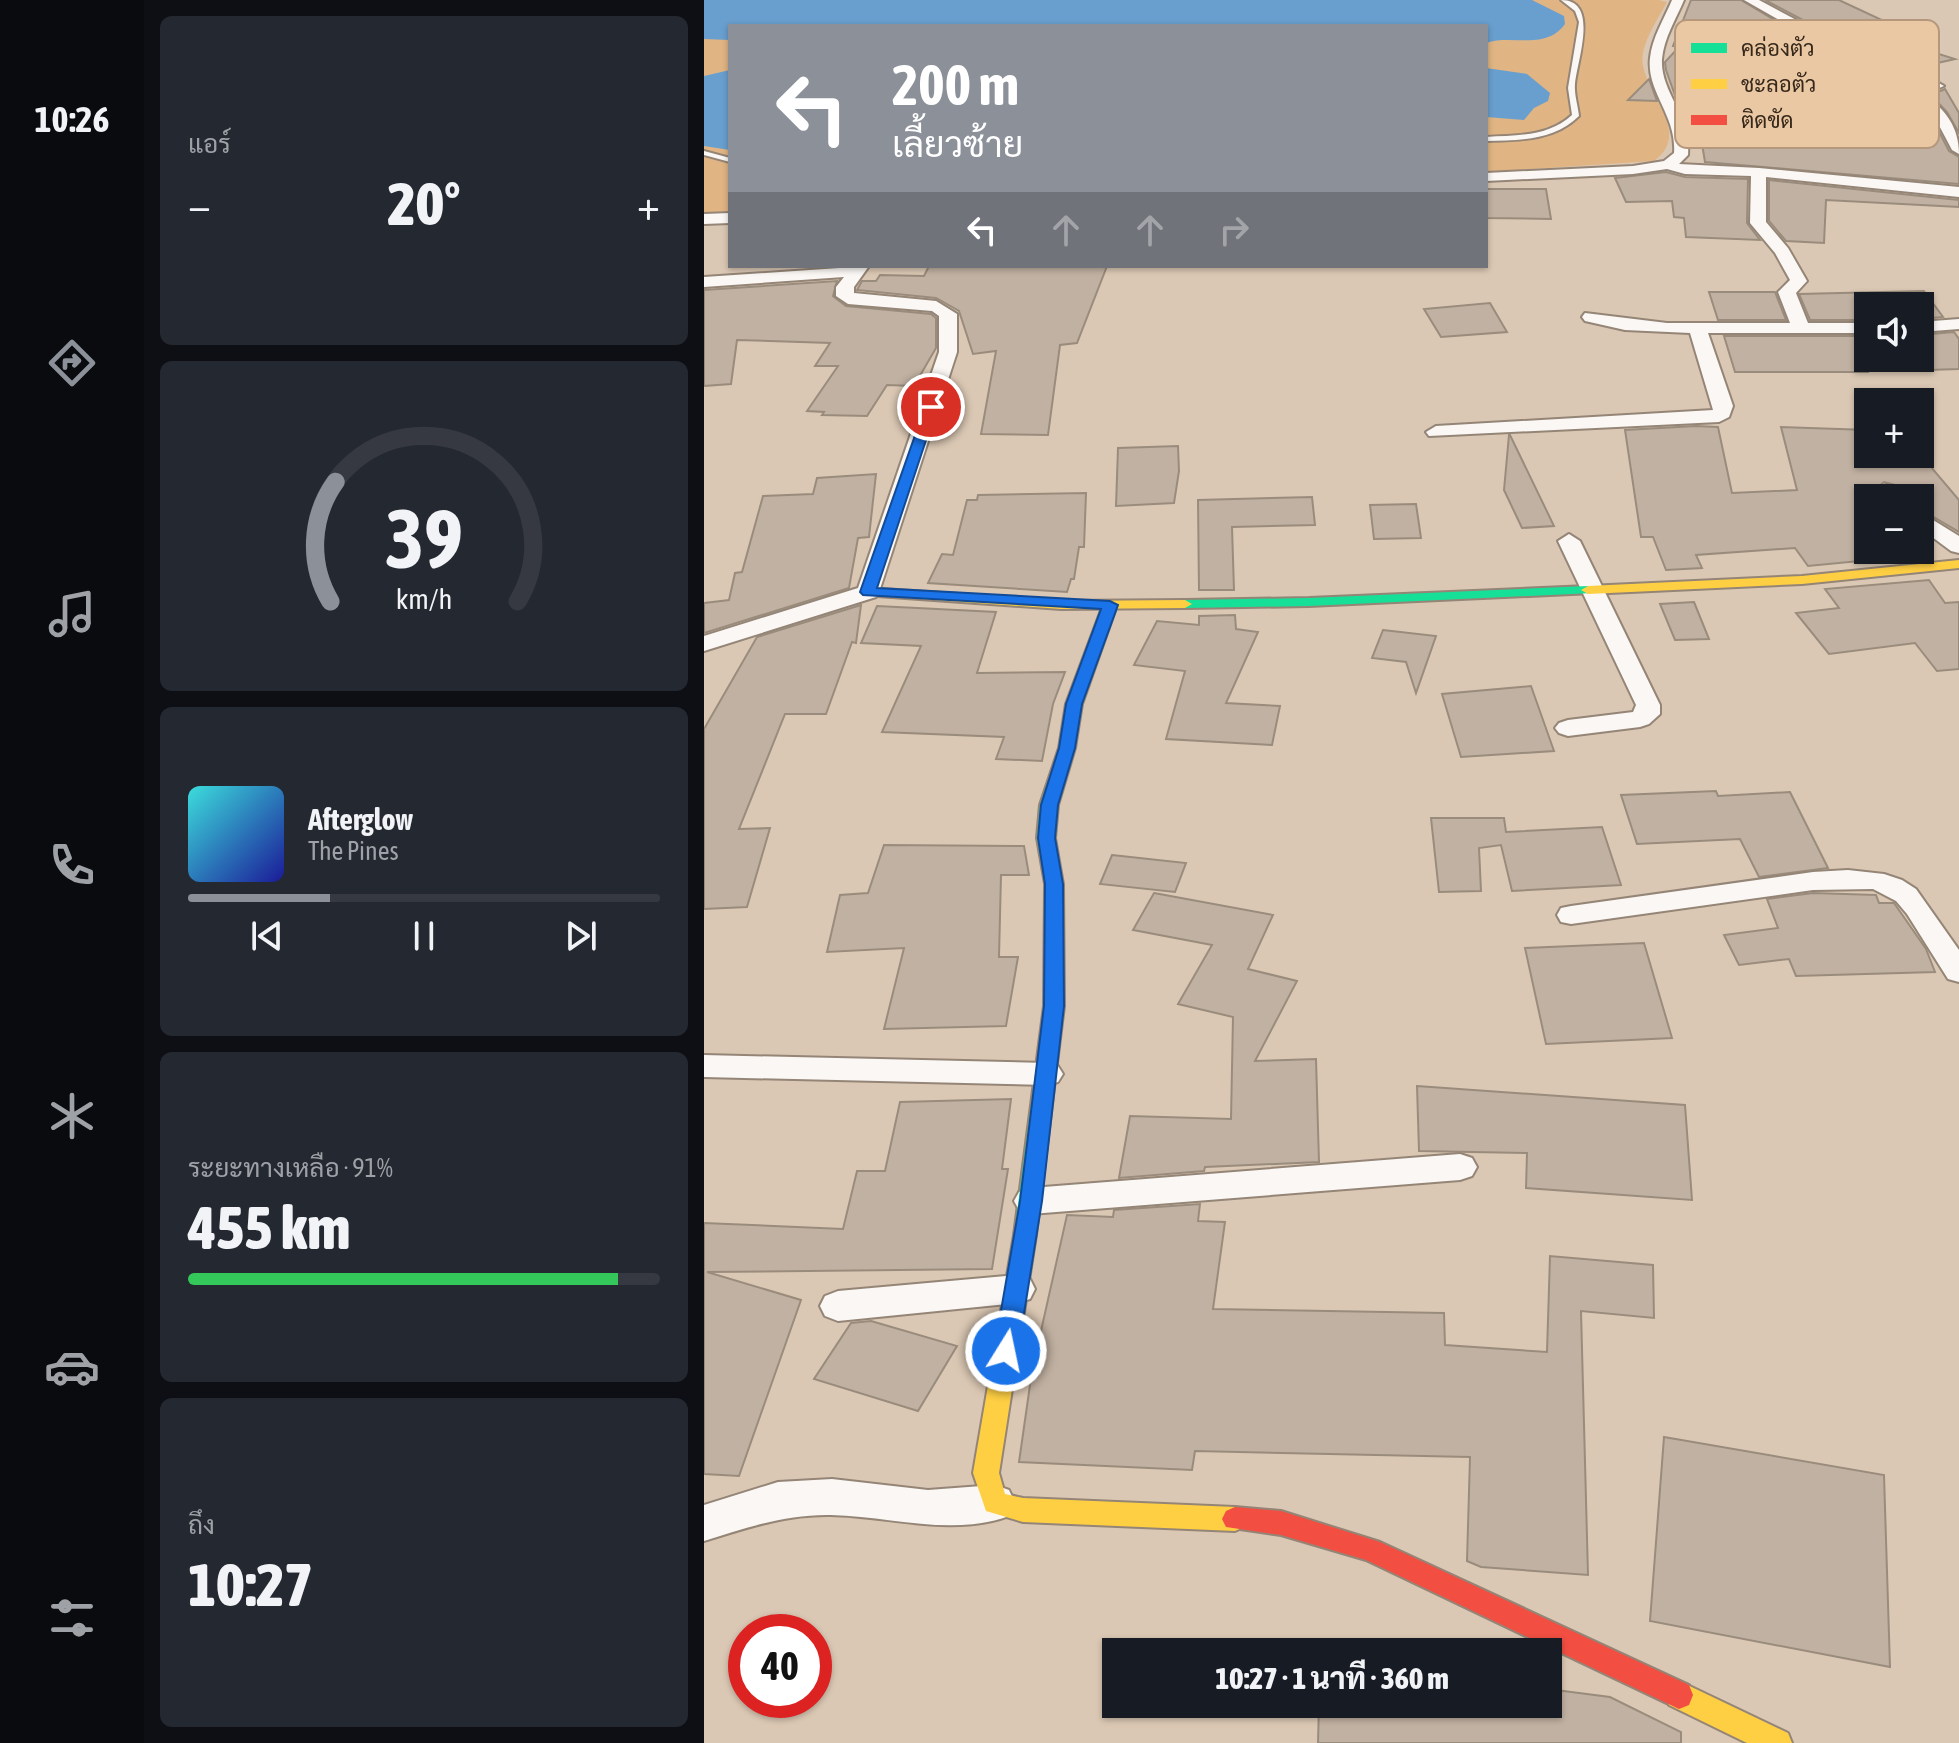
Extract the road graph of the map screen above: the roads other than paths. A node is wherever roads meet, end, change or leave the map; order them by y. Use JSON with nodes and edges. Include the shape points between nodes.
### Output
{"nodes":[{"id":1,"x":1564,"y":0,"type":"edge"},
{"id":2,"x":1678,"y":0,"type":"edge"},
{"id":3,"x":1750,"y":0,"type":"edge"},
{"id":4,"x":1787,"y":20,"type":"edge"},
{"id":5,"x":1675,"y":111,"type":"edge"},
{"id":6,"x":1939,"y":112,"type":"edge"},
{"id":7,"x":1488,"y":139,"type":"edge"},
{"id":8,"x":1682,"y":148,"type":"edge"},
{"id":9,"x":1959,"y":150,"type":"edge"},
{"id":10,"x":704,"y":153,"type":"edge"},
{"id":11,"x":728,"y":159,"type":"edge"},
{"id":12,"x":1668,"y":165,"type":"junction"},
{"id":13,"x":1759,"y":172,"type":"junction"},
{"id":14,"x":1488,"y":177,"type":"edge"},
{"id":15,"x":1959,"y":192,"type":"edge"},
{"id":16,"x":728,"y":218,"type":"edge"},
{"id":17,"x":704,"y":219,"type":"edge"},
{"id":18,"x":859,"y":268,"type":"edge"},
{"id":19,"x":704,"y":282,"type":"edge"},
{"id":20,"x":1591,"y":317,"type":"dead end"},
{"id":21,"x":1959,"y":324,"type":"edge"},
{"id":22,"x":1934,"y":326,"type":"edge"},
{"id":23,"x":1697,"y":328,"type":"junction"},
{"id":24,"x":1801,"y":328,"type":"junction"},
{"id":25,"x":1854,"y":328,"type":"edge"},
{"id":26,"x":1436,"y":432,"type":"dead end"},
{"id":27,"x":1934,"y":528,"type":"edge"},
{"id":28,"x":1569,"y":541,"type":"dead end"},
{"id":29,"x":1959,"y":546,"type":"edge"},
{"id":30,"x":1959,"y":564,"type":"edge"},
{"id":31,"x":1590,"y":590,"type":"junction"},
{"id":32,"x":868,"y":592,"type":"junction"},
{"id":33,"x":1110,"y":605,"type":"junction"},
{"id":34,"x":704,"y":644,"type":"edge"},
{"id":35,"x":1568,"y":728,"type":"dead end"},
{"id":36,"x":1571,"y":915,"type":"dead end"},
{"id":37,"x":1959,"y":972,"type":"edge"},
{"id":38,"x":704,"y":1066,"type":"edge"},
{"id":39,"x":1047,"y":1074,"type":"junction"},
{"id":40,"x":1460,"y":1167,"type":"dead end"},
{"id":41,"x":1031,"y":1201,"type":"junction"},
{"id":42,"x":1017,"y":1289,"type":"junction"},
{"id":43,"x":838,"y":1306,"type":"dead end"},
{"id":44,"x":995,"y":1503,"type":"junction"},
{"id":45,"x":704,"y":1523,"type":"edge"},
{"id":46,"x":1778,"y":1743,"type":"edge"}],
"edges":[{"from":1,"to":7,"type":"lane","via":[[1578,10],[1582,22],[1571,88],[1576,116],[1544,135]]},
{"from":2,"to":5,"type":"street","via":[[1656,64]]},
{"from":3,"to":4,"type":"street"},
{"from":6,"to":9,"type":"street"},
{"from":8,"to":12,"type":"street"},
{"from":10,"to":11,"type":"lane"},
{"from":12,"to":13,"type":"street"},
{"from":12,"to":14,"type":"street"},
{"from":13,"to":15,"type":"street"},
{"from":13,"to":24,"type":"street","via":[[1758,223],[1799,281],[1787,292]]},
{"from":16,"to":17,"type":"street"},
{"from":18,"to":19,"type":"street"},
{"from":18,"to":32,"type":"street","via":[[845,287],[845,296],[936,306],[948,314],[948,352]]},
{"from":20,"to":23,"type":"street","via":[[1625,325]]},
{"from":21,"to":22,"type":"street"},
{"from":23,"to":24,"type":"street"},
{"from":23,"to":26,"type":"street","via":[[1723,406],[1712,418]]},
{"from":24,"to":25,"type":"street"},
{"from":27,"to":29,"type":"street"},
{"from":28,"to":31,"type":"street"},
{"from":30,"to":31,"type":"street","via":[[1802,580]]},
{"from":31,"to":33,"type":"street"},
{"from":31,"to":35,"type":"street","via":[[1645,695],[1647,714]]},
{"from":32,"to":33,"type":"street"},
{"from":32,"to":34,"type":"street"},
{"from":33,"to":39,"type":"street","via":[[1074,704],[1049,805],[1046,838],[1054,884],[1055,958]]},
{"from":36,"to":37,"type":"street","via":[[1813,881],[1882,880],[1906,892],[1920,908]]},
{"from":38,"to":39,"type":"street"},
{"from":39,"to":41,"type":"street"},
{"from":40,"to":41,"type":"street"},
{"from":41,"to":42,"type":"street"},
{"from":42,"to":43,"type":"street"},
{"from":42,"to":44,"type":"street","via":[[986,1473]]},
{"from":44,"to":45,"type":"street","via":[[928,1508],[832,1497],[778,1500]]},
{"from":44,"to":46,"type":"street","via":[[1023,1510],[1281,1523],[1371,1550]]}]}
